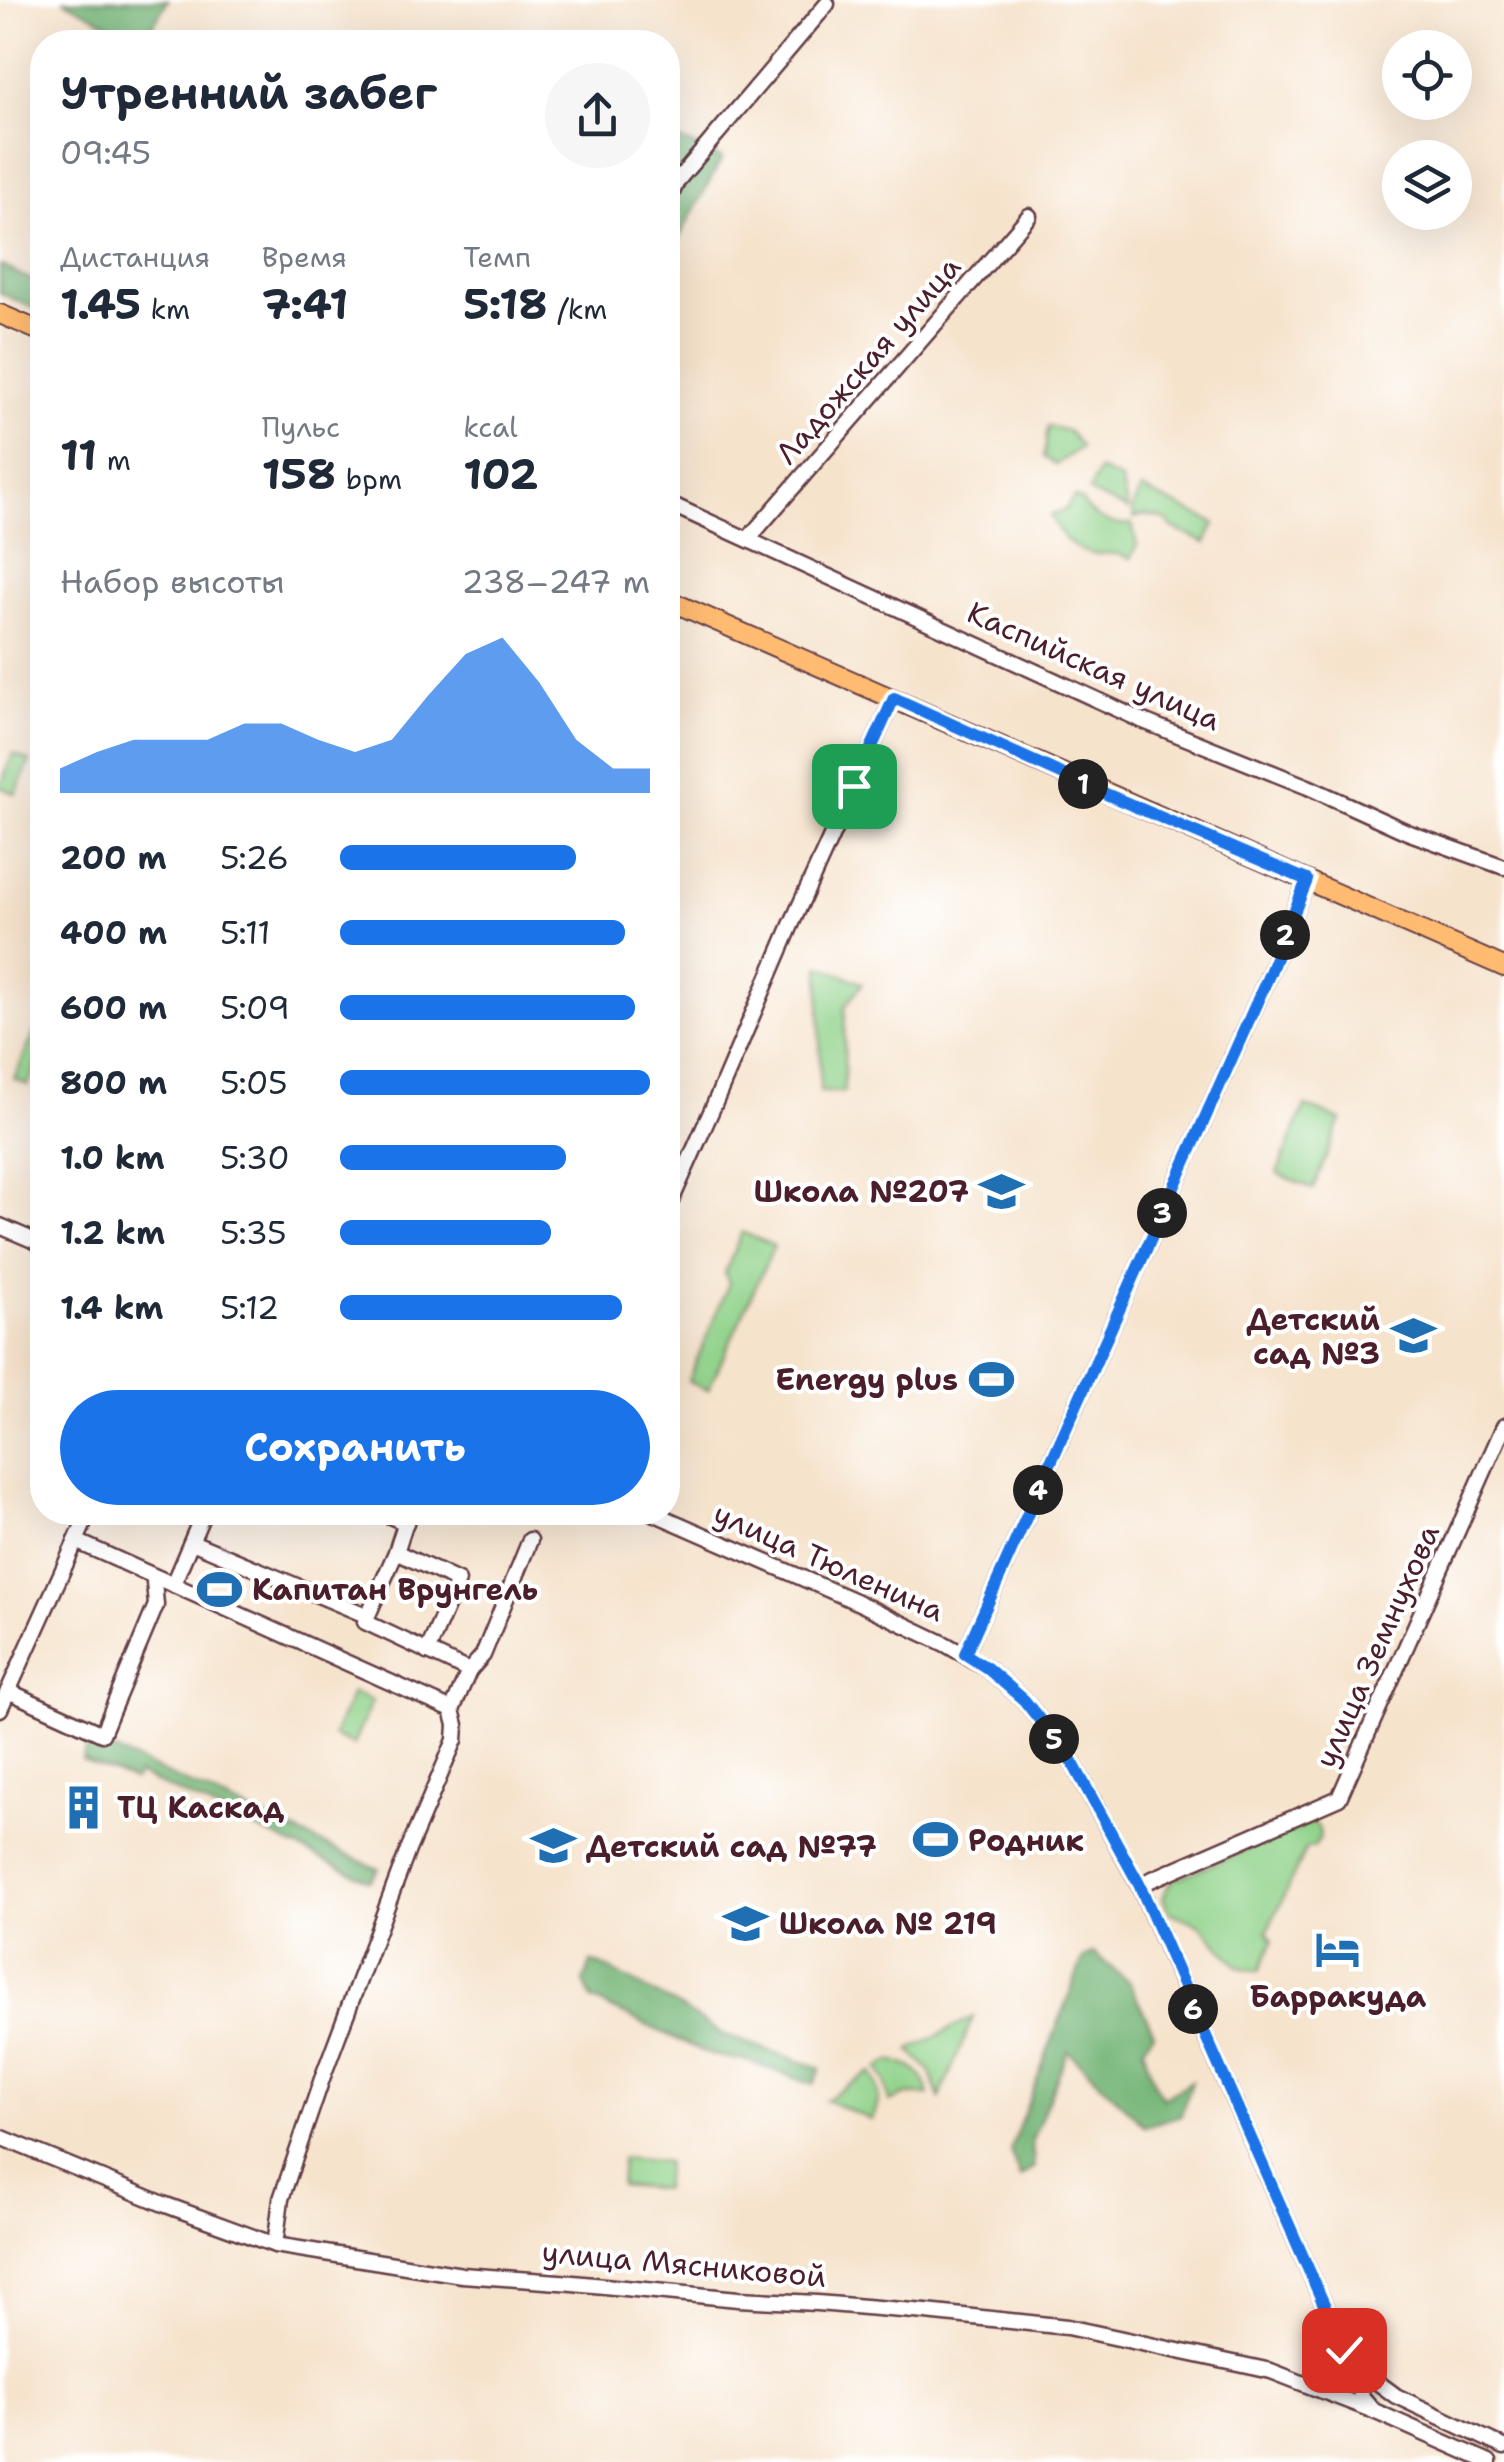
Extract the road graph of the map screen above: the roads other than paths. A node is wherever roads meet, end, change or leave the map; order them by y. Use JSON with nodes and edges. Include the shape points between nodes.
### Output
{"nodes":[{"id":1,"x":826,"y":4,"type":"dead end"},
{"id":2,"x":680,"y":177,"type":"edge"},
{"id":3,"x":1029,"y":216,"type":"dead end"},
{"id":4,"x":0,"y":314,"type":"edge"},
{"id":5,"x":30,"y":327,"type":"edge"},
{"id":6,"x":680,"y":508,"type":"edge"},
{"id":7,"x":748,"y":539,"type":"junction"},
{"id":8,"x":680,"y":605,"type":"edge"},
{"id":9,"x":894,"y":698,"type":"junction"},
{"id":10,"x":1504,"y":867,"type":"edge"},
{"id":11,"x":1307,"y":880,"type":"junction"},
{"id":12,"x":1504,"y":967,"type":"edge"},
{"id":13,"x":680,"y":1181,"type":"edge"},
{"id":14,"x":0,"y":1226,"type":"edge"},
{"id":15,"x":30,"y":1239,"type":"edge"},
{"id":16,"x":1504,"y":1426,"type":"edge"},
{"id":17,"x":680,"y":1524,"type":"edge"},
{"id":18,"x":82,"y":1525,"type":"edge"},
{"id":19,"x":199,"y":1525,"type":"edge"},
{"id":20,"x":406,"y":1525,"type":"edge"},
{"id":21,"x":76,"y":1540,"type":"junction"},
{"id":22,"x":530,"y":1540,"type":"dead end"},
{"id":23,"x":192,"y":1542,"type":"junction"},
{"id":24,"x":396,"y":1552,"type":"junction"},
{"id":25,"x":154,"y":1582,"type":"dead end"},
{"id":26,"x":173,"y":1584,"type":"junction"},
{"id":27,"x":368,"y":1616,"type":"junction"},
{"id":28,"x":428,"y":1652,"type":"junction"},
{"id":29,"x":965,"y":1654,"type":"junction"},
{"id":30,"x":468,"y":1671,"type":"junction"},
{"id":31,"x":8,"y":1690,"type":"junction"},
{"id":32,"x":0,"y":1709,"type":"edge"},
{"id":33,"x":452,"y":1710,"type":"junction"},
{"id":34,"x":1139,"y":1884,"type":"junction"},
{"id":35,"x":0,"y":2137,"type":"edge"},
{"id":36,"x":274,"y":2245,"type":"junction"},
{"id":37,"x":1344,"y":2350,"type":"junction"},
{"id":38,"x":1374,"y":2410,"type":"junction"},
{"id":39,"x":1504,"y":2447,"type":"edge"},
{"id":40,"x":1489,"y":2462,"type":"edge"}],
"edges":[{"from":1,"to":2,"type":"street"},
{"from":3,"to":7,"type":"street","name":"Ладожская улица"},
{"from":4,"to":5,"type":"main road"},
{"from":6,"to":7,"type":"street","name":"Каспийская улица"},
{"from":7,"to":10,"type":"street","name":"Каспийская улица","via":[[1141,720]]},
{"from":8,"to":9,"type":"main road"},
{"from":9,"to":11,"type":"main road"},
{"from":9,"to":13,"type":"street"},
{"from":11,"to":12,"type":"main road"},
{"from":11,"to":29,"type":"street"},
{"from":14,"to":15,"type":"street"},
{"from":16,"to":34,"type":"street","name":"улица Земнухова","via":[[1339,1798]]},
{"from":17,"to":29,"type":"street","name":"улица Тюленина"},
{"from":18,"to":21,"type":"street"},
{"from":19,"to":23,"type":"street"},
{"from":20,"to":24,"type":"street"},
{"from":21,"to":26,"type":"street"},
{"from":21,"to":31,"type":"street"},
{"from":22,"to":30,"type":"street","via":[[483,1655]]},
{"from":23,"to":26,"type":"street"},
{"from":23,"to":27,"type":"street"},
{"from":24,"to":27,"type":"street"},
{"from":24,"to":28,"type":"street","via":[[458,1581]]},
{"from":25,"to":31,"type":"street","via":[[156,1605],[102,1734]]},
{"from":26,"to":33,"type":"street"},
{"from":27,"to":28,"type":"street","via":[[365,1622]]},
{"from":28,"to":30,"type":"street"},
{"from":29,"to":34,"type":"street","name":"улица Тюленина","via":[[1024,1700],[1070,1758]]},
{"from":30,"to":33,"type":"street"},
{"from":31,"to":32,"type":"street"},
{"from":33,"to":36,"type":"street","via":[[455,1740],[323,2076],[282,2199]]},
{"from":34,"to":37,"type":"street","name":"улица Тюленина"},
{"from":35,"to":36,"type":"street","name":"улица Мясниковой"},
{"from":36,"to":38,"type":"street","name":"улица Мясниковой","via":[[462,2274],[1067,2327],[1271,2371]]},
{"from":37,"to":38,"type":"street"},
{"from":37,"to":39,"type":"street","via":[[1396,2396]]},
{"from":38,"to":40,"type":"street","name":"улица Мясниковой"}]}
